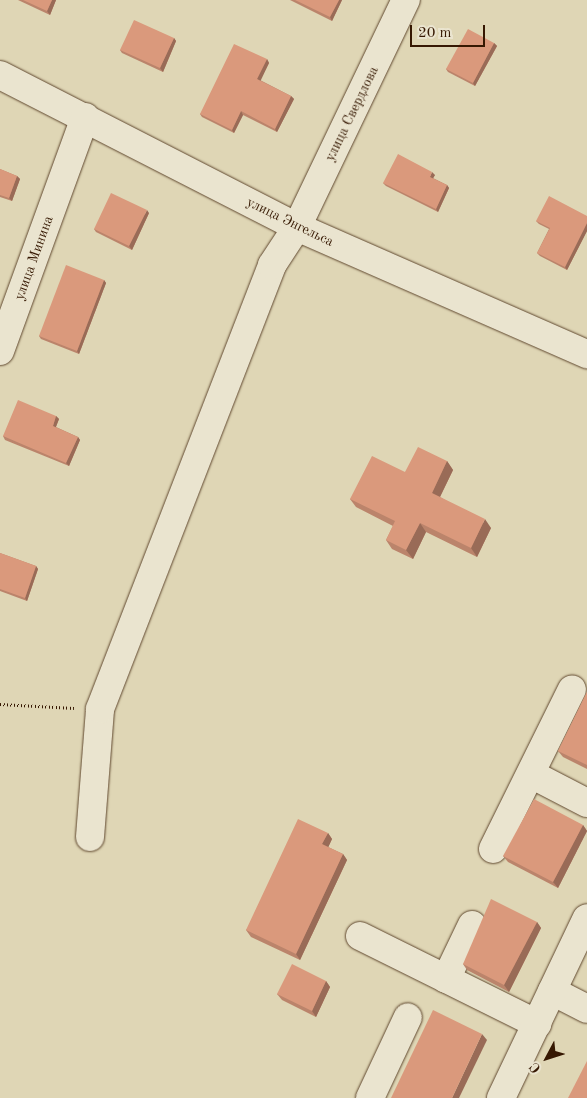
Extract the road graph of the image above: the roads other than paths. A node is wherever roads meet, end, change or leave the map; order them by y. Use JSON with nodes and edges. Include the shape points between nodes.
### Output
{"nodes":[{"id":1,"x":406,"y":0,"type":"edge"},
{"id":2,"x":0,"y":75,"type":"edge"},
{"id":3,"x":85,"y":117,"type":"junction"},
{"id":4,"x":297,"y":227,"type":"junction"},
{"id":5,"x":0,"y":351,"type":"edge"},
{"id":6,"x":587,"y":354,"type":"edge"},
{"id":7,"x":572,"y":689,"type":"dead end"},
{"id":8,"x":531,"y":774,"type":"junction"},
{"id":9,"x":587,"y":802,"type":"edge"},
{"id":10,"x":90,"y":837,"type":"dead end"},
{"id":11,"x":493,"y":849,"type":"dead end"},
{"id":12,"x":587,"y":918,"type":"edge"},
{"id":13,"x":472,"y":925,"type":"dead end"},
{"id":14,"x":360,"y":936,"type":"dead end"},
{"id":15,"x":446,"y":979,"type":"junction"},
{"id":16,"x":552,"y":992,"type":"junction"},
{"id":17,"x":587,"y":1009,"type":"edge"},
{"id":18,"x":408,"y":1017,"type":"dead end"},
{"id":19,"x":537,"y":1024,"type":"junction"},
{"id":20,"x":370,"y":1098,"type":"edge"},
{"id":21,"x":501,"y":1098,"type":"edge"}],
"edges":[{"from":1,"to":4,"type":"street","name":"улица Свердлова"},
{"from":2,"to":3,"type":"street","name":"улица Энгельса"},
{"from":3,"to":4,"type":"street","name":"улица Энгельса"},
{"from":3,"to":5,"type":"street","name":"улица Минина"},
{"from":4,"to":6,"type":"street","name":"улица Энгельса"},
{"from":4,"to":10,"type":"street","name":"улица Свердлова","via":[[272,265],[100,709]]},
{"from":7,"to":8,"type":"street"},
{"from":8,"to":9,"type":"street"},
{"from":8,"to":11,"type":"street"},
{"from":12,"to":16,"type":"street"},
{"from":13,"to":15,"type":"street"},
{"from":14,"to":15,"type":"street"},
{"from":15,"to":19,"type":"street"},
{"from":16,"to":17,"type":"street"},
{"from":16,"to":19,"type":"street"},
{"from":18,"to":20,"type":"street"},
{"from":19,"to":21,"type":"street"}]}
